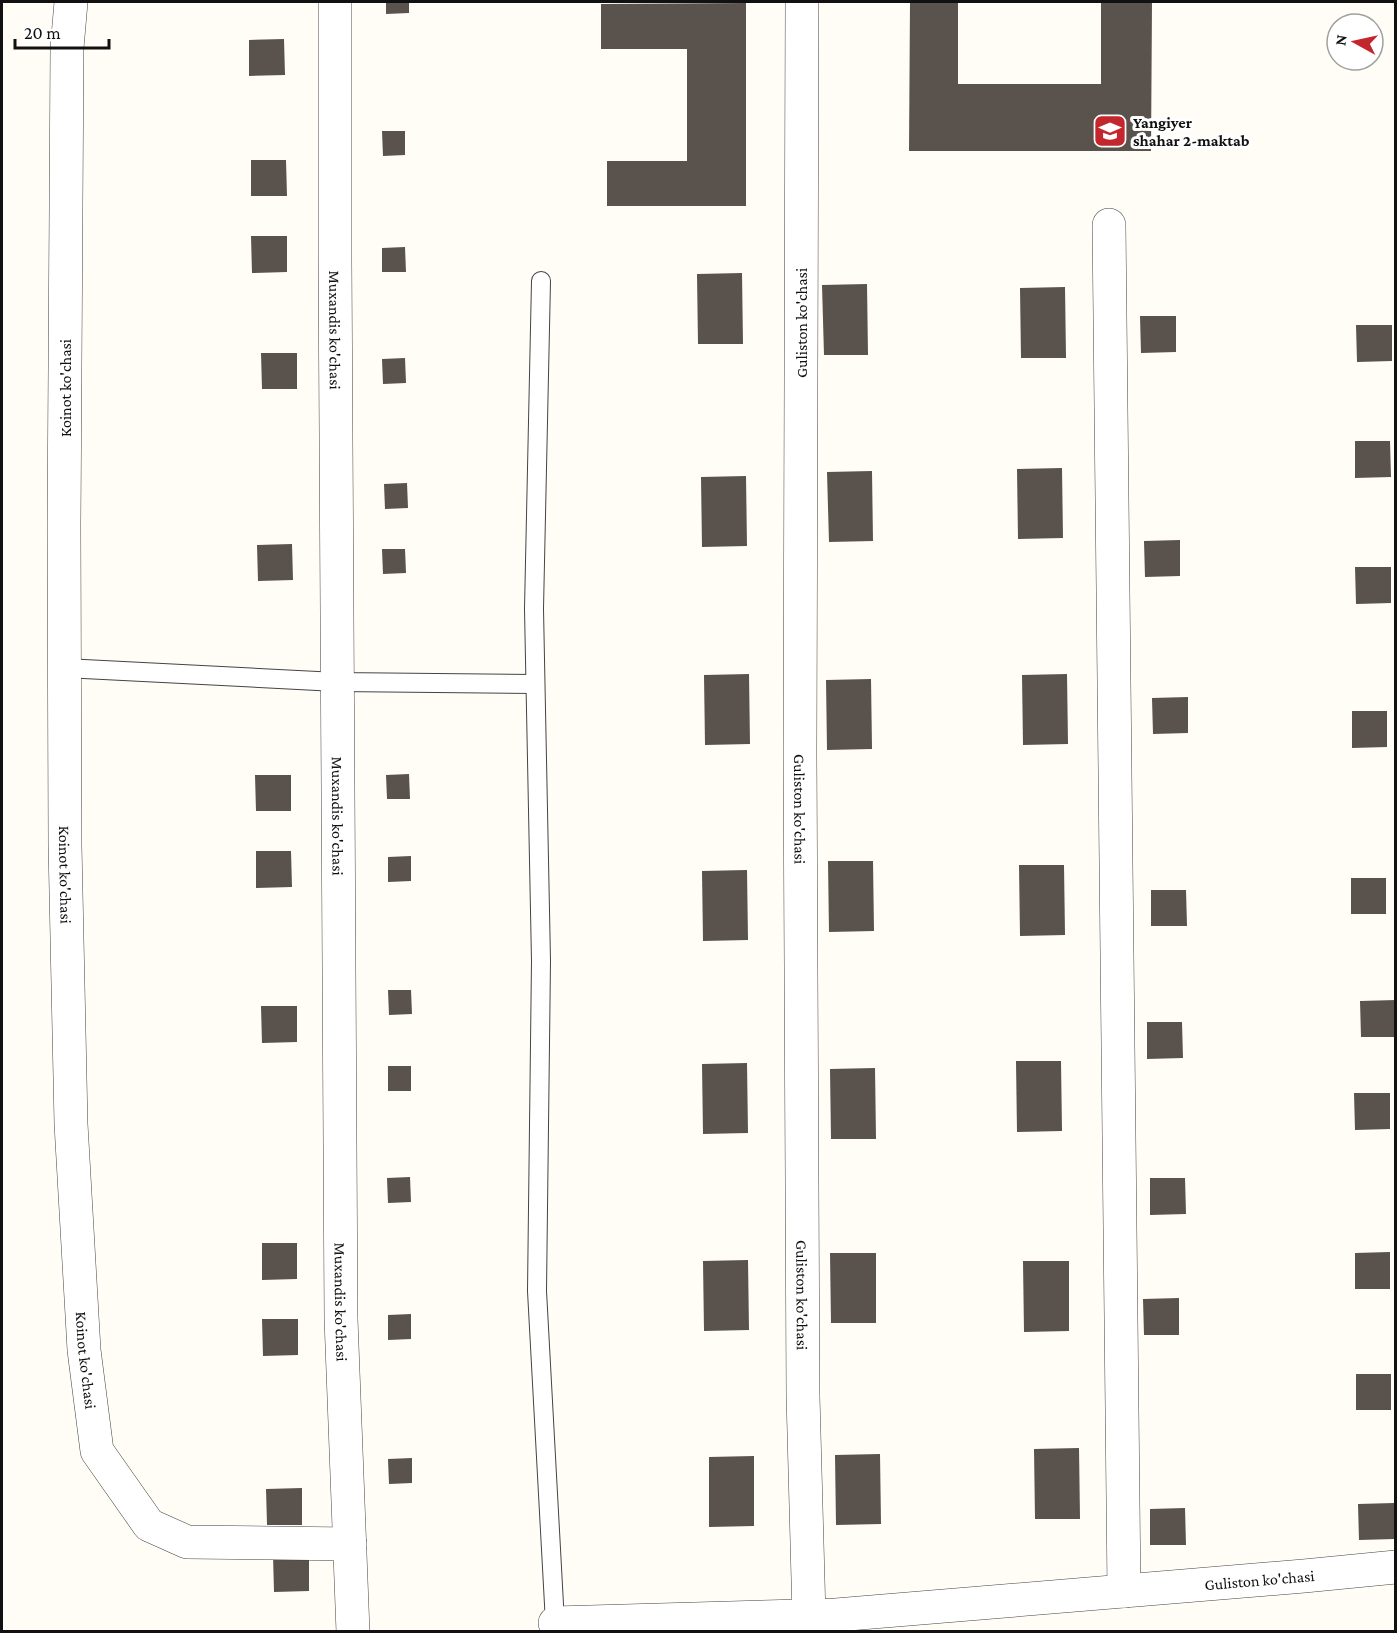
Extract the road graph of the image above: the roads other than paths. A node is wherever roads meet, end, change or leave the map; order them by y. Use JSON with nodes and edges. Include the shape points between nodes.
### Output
{"nodes":[{"id":1,"x":71,"y":2,"type":"edge"},
{"id":2,"x":335,"y":2,"type":"edge"},
{"id":3,"x":802,"y":2,"type":"edge"},
{"id":4,"x":1109,"y":225,"type":"dead end"},
{"id":5,"x":541,"y":281,"type":"dead end"},
{"id":6,"x":64,"y":668,"type":"junction"},
{"id":7,"x":337,"y":682,"type":"junction"},
{"id":8,"x":535,"y":684,"type":"junction"},
{"id":9,"x":350,"y":1544,"type":"junction"},
{"id":10,"x":1395,"y":1567,"type":"edge"},
{"id":11,"x":1124,"y":1591,"type":"junction"},
{"id":12,"x":809,"y":1616,"type":"junction"},
{"id":13,"x":555,"y":1623,"type":"joint"},
{"id":14,"x":353,"y":1632,"type":"edge"}],
"edges":[{"from":1,"to":6,"type":"street","name":"Koinot ko'chasi","via":[[67,60]]},
{"from":2,"to":7,"type":"street","name":"Muxandis ko'chasi"},
{"from":3,"to":12,"type":"street","name":"Guliston ko'chasi","via":[[800,837],[803,1396]]},
{"from":4,"to":11,"type":"street"},
{"from":5,"to":8,"type":"lane"},
{"from":6,"to":7,"type":"lane"},
{"from":6,"to":9,"type":"street","name":"Koinot ko'chasi","via":[[71,1124],[84,1350],[97,1451],[149,1525],[187,1542]]},
{"from":7,"to":8,"type":"lane"},
{"from":7,"to":9,"type":"street","name":"Muxandis ko'chasi","via":[[341,1319]]},
{"from":8,"to":13,"type":"lane","via":[[541,961],[537,1291]]},
{"from":9,"to":14,"type":"street","name":"Muxandis ko'chasi"},
{"from":10,"to":11,"type":"street","name":"Guliston ko'chasi"},
{"from":11,"to":12,"type":"street","name":"Guliston ko'chasi"},
{"from":12,"to":13,"type":"street","name":"Guliston ko'chasi"}]}
